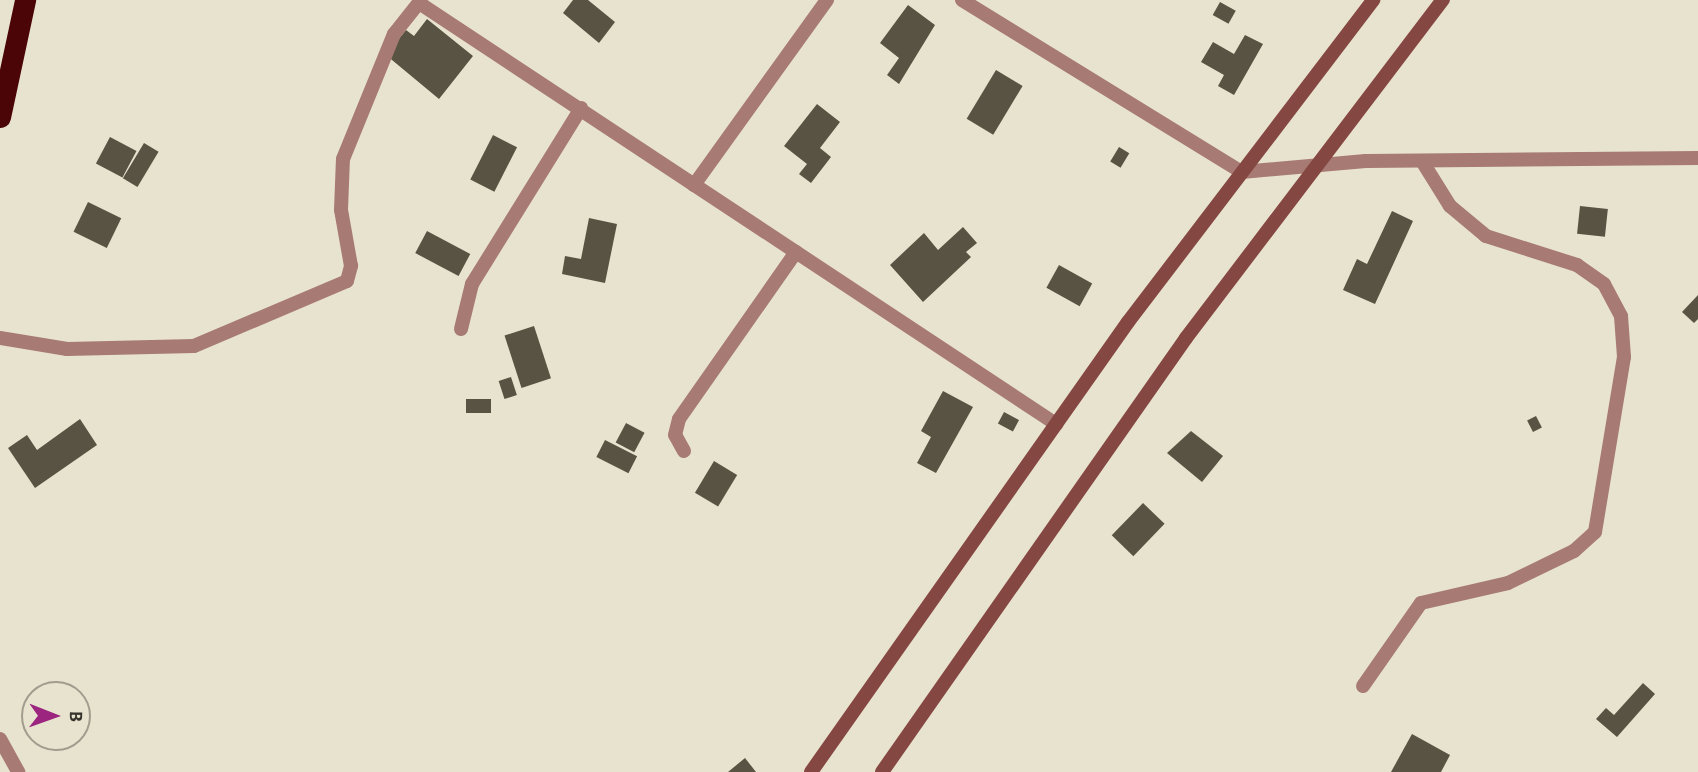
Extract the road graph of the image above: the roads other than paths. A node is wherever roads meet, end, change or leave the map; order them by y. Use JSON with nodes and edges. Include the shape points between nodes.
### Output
{"nodes":[{"id":1,"x":25,"y":0,"type":"edge"},
{"id":2,"x":827,"y":0,"type":"edge"},
{"id":3,"x":962,"y":0,"type":"edge"},
{"id":4,"x":1373,"y":0,"type":"edge"},
{"id":5,"x":1443,"y":0,"type":"edge"},
{"id":6,"x":420,"y":1,"type":"edge"},
{"id":7,"x":581,"y":108,"type":"junction"},
{"id":8,"x":0,"y":117,"type":"edge"},
{"id":9,"x":1698,"y":158,"type":"edge"},
{"id":10,"x":1422,"y":160,"type":"junction"},
{"id":11,"x":1315,"y":169,"type":"junction"},
{"id":12,"x":1242,"y":172,"type":"junction"},
{"id":13,"x":694,"y":185,"type":"junction"},
{"id":14,"x":796,"y":252,"type":"junction"},
{"id":15,"x":461,"y":329,"type":"dead end"},
{"id":16,"x":0,"y":338,"type":"edge"},
{"id":17,"x":1056,"y":424,"type":"junction"},
{"id":18,"x":684,"y":451,"type":"dead end"},
{"id":19,"x":1363,"y":686,"type":"dead end"},
{"id":20,"x":0,"y":739,"type":"edge"},
{"id":21,"x":18,"y":772,"type":"edge"},
{"id":22,"x":811,"y":772,"type":"edge"},
{"id":23,"x":882,"y":772,"type":"edge"}],
"edges":[{"from":1,"to":8,"type":"highway"},
{"from":2,"to":13,"type":"street"},
{"from":3,"to":12,"type":"street"},
{"from":4,"to":12,"type":"street"},
{"from":5,"to":11,"type":"street"},
{"from":6,"to":7,"type":"street"},
{"from":6,"to":16,"type":"street","via":[[382,58],[343,159],[347,281],[194,346],[67,349]]},
{"from":7,"to":13,"type":"street"},
{"from":7,"to":15,"type":"street","via":[[478,273]]},
{"from":9,"to":10,"type":"street"},
{"from":10,"to":11,"type":"street"},
{"from":10,"to":19,"type":"street","via":[[1450,206],[1486,236],[1577,265],[1604,284],[1621,316],[1624,357],[1595,532],[1574,551],[1508,583],[1421,603]]},
{"from":11,"to":12,"type":"street"},
{"from":11,"to":23,"type":"street","via":[[1186,338]]},
{"from":12,"to":17,"type":"street"},
{"from":13,"to":14,"type":"street"},
{"from":14,"to":17,"type":"street"},
{"from":14,"to":18,"type":"street","via":[[679,419],[676,442]]},
{"from":17,"to":22,"type":"street"},
{"from":20,"to":21,"type":"street"}]}
